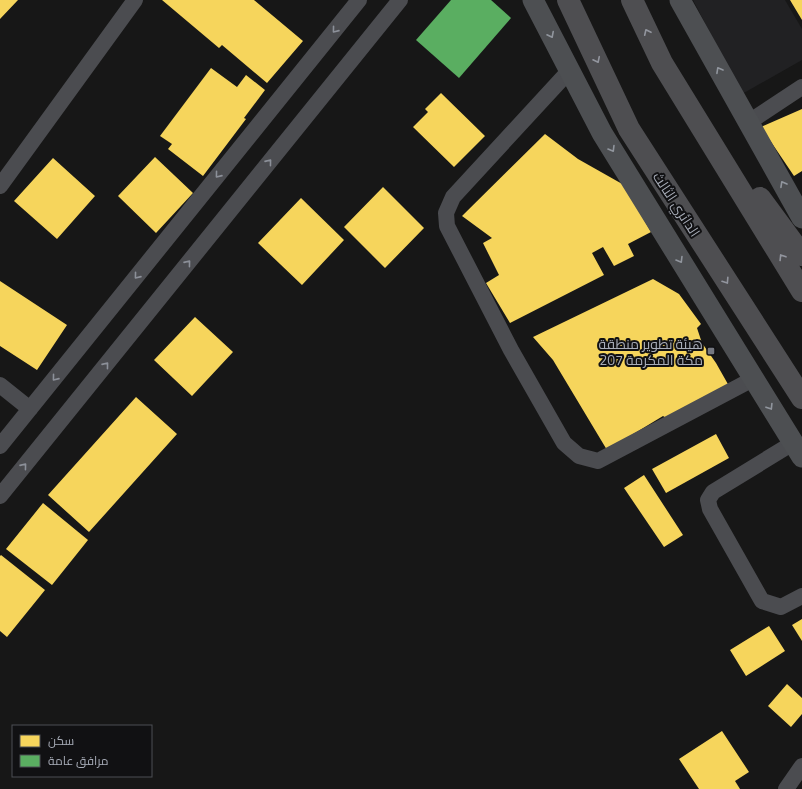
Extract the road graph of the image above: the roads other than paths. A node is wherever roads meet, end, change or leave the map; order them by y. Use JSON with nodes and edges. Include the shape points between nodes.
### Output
{"nodes":[{"id":1,"x":135,"y":0,"type":"edge"},
{"id":2,"x":360,"y":0,"type":"edge"},
{"id":3,"x":400,"y":0,"type":"edge"},
{"id":4,"x":533,"y":0,"type":"edge"},
{"id":5,"x":568,"y":0,"type":"edge"},
{"id":6,"x":632,"y":0,"type":"edge"},
{"id":7,"x":680,"y":0,"type":"edge"},
{"id":8,"x":662,"y":63,"type":"junction"},
{"id":9,"x":570,"y":70,"type":"junction"},
{"id":10,"x":802,"y":87,"type":"edge"},
{"id":11,"x":749,"y":122,"type":"junction"},
{"id":12,"x":0,"y":186,"type":"edge"},
{"id":13,"x":802,"y":218,"type":"edge"},
{"id":14,"x":802,"y":255,"type":"edge"},
{"id":15,"x":802,"y":291,"type":"edge"},
{"id":16,"x":753,"y":379,"type":"junction"},
{"id":17,"x":0,"y":384,"type":"edge"},
{"id":18,"x":802,"y":398,"type":"edge"},
{"id":19,"x":30,"y":409,"type":"junction"},
{"id":20,"x":0,"y":446,"type":"edge"},
{"id":21,"x":797,"y":450,"type":"edge"},
{"id":22,"x":0,"y":496,"type":"edge"},
{"id":23,"x":802,"y":596,"type":"edge"},
{"id":24,"x":802,"y":766,"type":"edge"},
{"id":25,"x":786,"y":789,"type":"edge"}],
"edges":[{"from":1,"to":12,"type":"street"},
{"from":2,"to":19,"type":"street","one_way":true},
{"from":22,"to":3,"type":"street","one_way":true},
{"from":4,"to":9,"type":"main road","one_way":true},
{"from":5,"to":18,"type":"highway","name":"الدائري الثالث","one_way":true,"via":[[629,129]]},
{"from":8,"to":6,"type":"highway","one_way":true},
{"from":11,"to":7,"type":"main road","one_way":true},
{"from":8,"to":14,"type":"highway"},
{"from":15,"to":8,"type":"highway","one_way":true},
{"from":9,"to":16,"type":"main road","one_way":true,"via":[[602,133]]},
{"from":9,"to":16,"type":"street","via":[[452,197],[446,213],[447,226],[511,350],[564,443],[578,456],[598,461]]},
{"from":10,"to":11,"type":"street"},
{"from":13,"to":11,"type":"main road","one_way":true},
{"from":16,"to":21,"type":"main road","one_way":true},
{"from":17,"to":19,"type":"street"},
{"from":19,"to":20,"type":"street"},
{"from":21,"to":23,"type":"street","via":[[713,492],[708,500],[710,508],[762,601],[780,607]]},
{"from":24,"to":25,"type":"street"}]}
